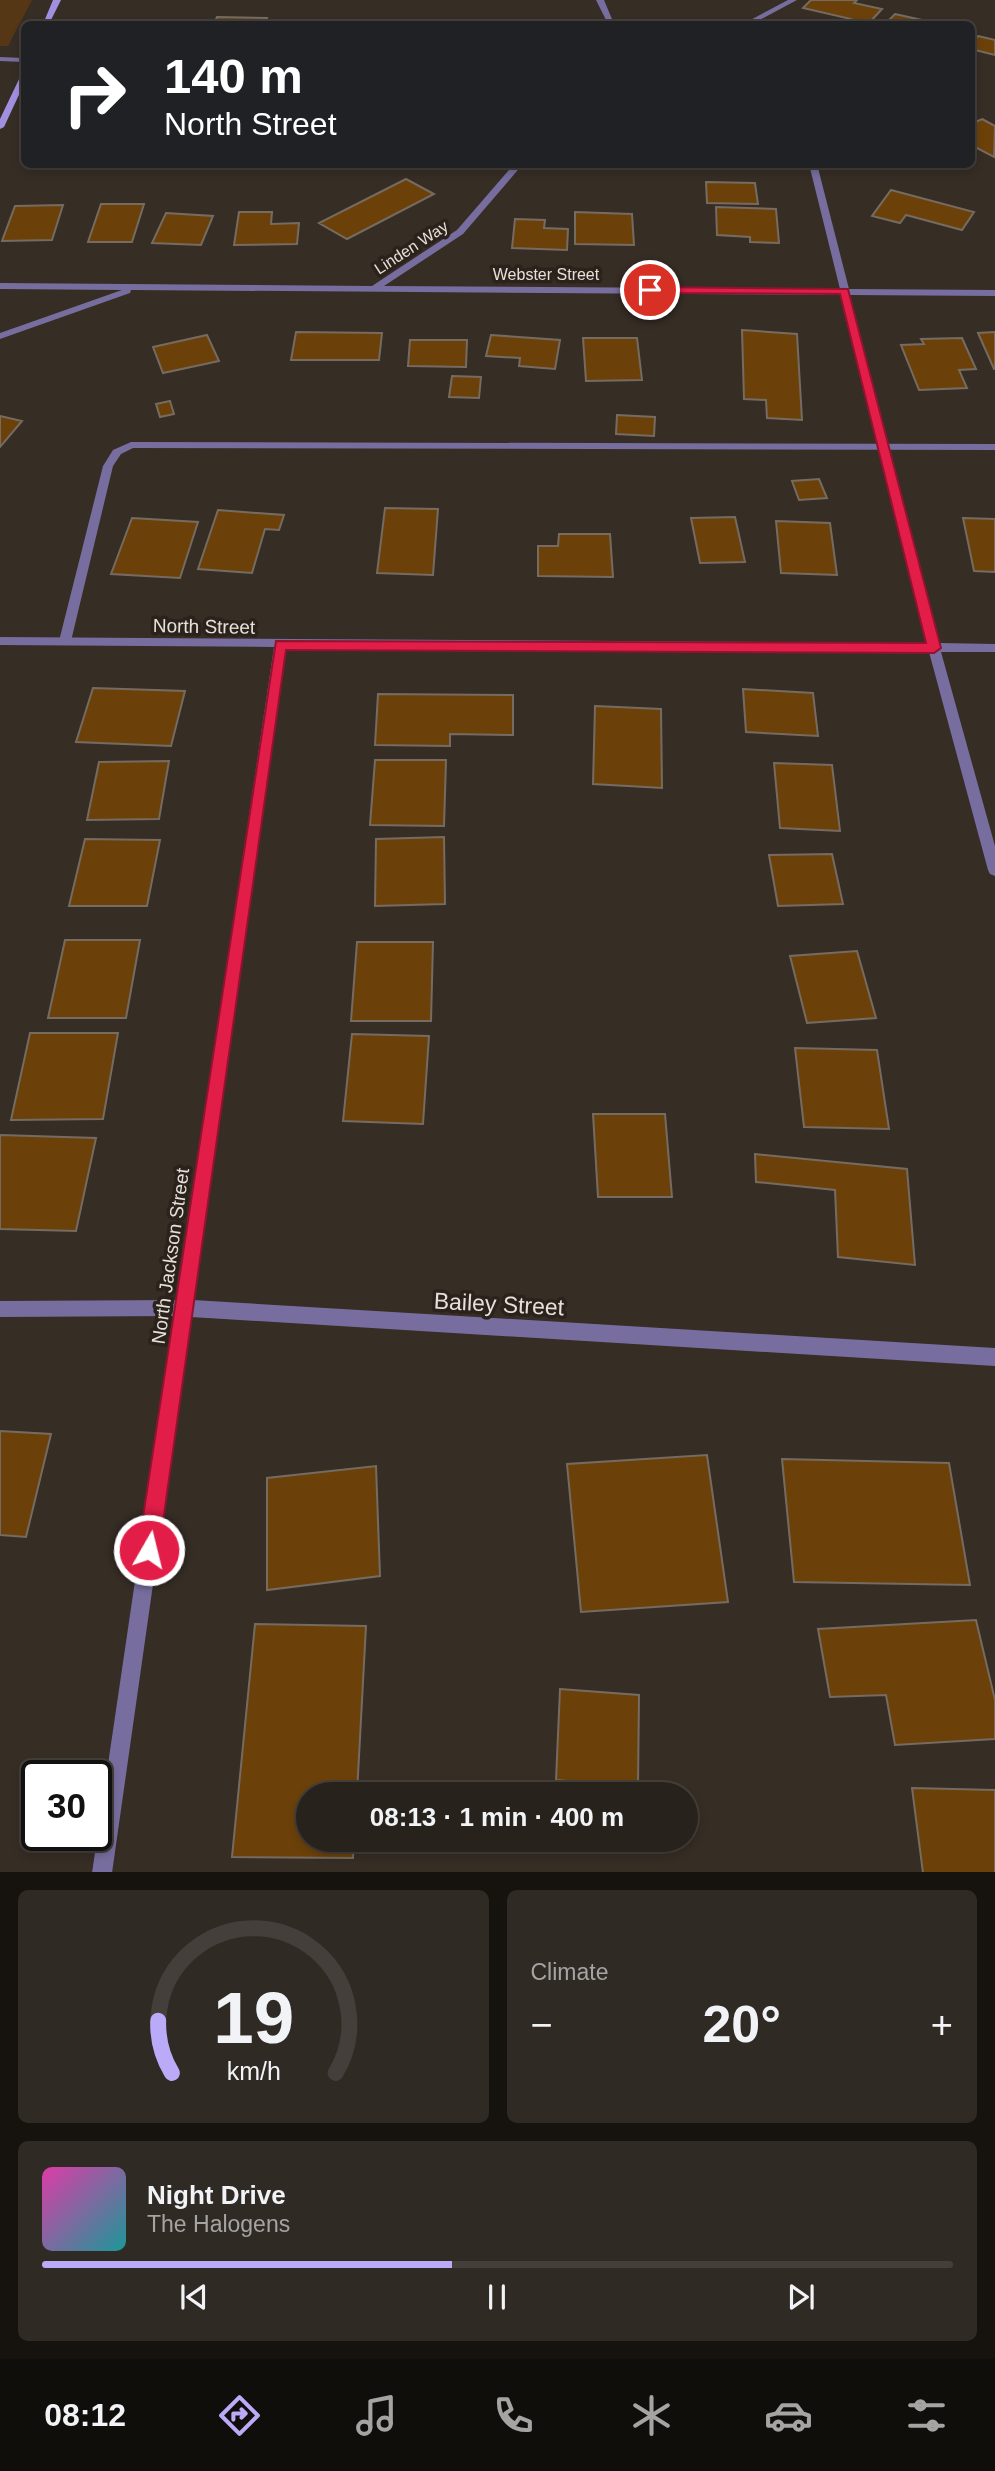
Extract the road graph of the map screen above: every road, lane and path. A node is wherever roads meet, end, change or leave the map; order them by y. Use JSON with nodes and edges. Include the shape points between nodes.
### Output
{"nodes":[{"id":1,"x":57,"y":0,"type":"edge"},
{"id":2,"x":600,"y":0,"type":"edge"},
{"id":3,"x":793,"y":0,"type":"edge"},
{"id":4,"x":47,"y":21,"type":"edge"},
{"id":5,"x":610,"y":21,"type":"edge"},
{"id":6,"x":753,"y":21,"type":"edge"},
{"id":7,"x":0,"y":59,"type":"edge"},
{"id":8,"x":21,"y":60,"type":"edge"},
{"id":9,"x":21,"y":83,"type":"edge"},
{"id":10,"x":0,"y":127,"type":"edge"},
{"id":11,"x":516,"y":168,"type":"edge"},
{"id":12,"x":814,"y":168,"type":"edge"},
{"id":13,"x":0,"y":286,"type":"edge"},
{"id":14,"x":138,"y":288,"type":"junction"},
{"id":15,"x":373,"y":289,"type":"junction"},
{"id":16,"x":844,"y":291,"type":"junction"},
{"id":17,"x":995,"y":293,"type":"edge"},
{"id":18,"x":0,"y":335,"type":"edge"},
{"id":19,"x":883,"y":447,"type":"junction"},
{"id":20,"x":995,"y":447,"type":"edge"},
{"id":21,"x":0,"y":641,"type":"edge"},
{"id":22,"x":65,"y":641,"type":"junction"},
{"id":23,"x":280,"y":645,"type":"junction"},
{"id":24,"x":934,"y":648,"type":"junction"},
{"id":25,"x":995,"y":648,"type":"edge"},
{"id":26,"x":995,"y":870,"type":"edge"},
{"id":27,"x":184,"y":1308,"type":"junction"},
{"id":28,"x":0,"y":1309,"type":"edge"},
{"id":29,"x":995,"y":1357,"type":"edge"},
{"id":30,"x":102,"y":1872,"type":"edge"}],
"edges":[{"from":1,"to":4,"type":"street"},
{"from":2,"to":5,"type":"street"},
{"from":3,"to":6,"type":"street"},
{"from":7,"to":8,"type":"street"},
{"from":9,"to":10,"type":"street"},
{"from":11,"to":15,"type":"street","name":"Linden Way","via":[[460,232]]},
{"from":12,"to":16,"type":"street"},
{"from":13,"to":14,"type":"street","name":"Webster Street"},
{"from":14,"to":15,"type":"street","name":"Webster Street"},
{"from":14,"to":18,"type":"street","name":"Webster Street"},
{"from":15,"to":16,"type":"street","name":"Webster Street"},
{"from":16,"to":17,"type":"street","name":"Webster Street"},
{"from":16,"to":19,"type":"street"},
{"from":19,"to":20,"type":"street"},
{"from":19,"to":22,"type":"street","via":[[131,445],[117,452],[108,466]]},
{"from":19,"to":24,"type":"street"},
{"from":21,"to":22,"type":"street","name":"North Street"},
{"from":22,"to":23,"type":"street","name":"North Street"},
{"from":23,"to":24,"type":"street","name":"North Street"},
{"from":23,"to":27,"type":"street","name":"North Jackson Street"},
{"from":24,"to":25,"type":"street","name":"North Street"},
{"from":24,"to":26,"type":"street"},
{"from":27,"to":28,"type":"street","name":"Bailey Street"},
{"from":27,"to":29,"type":"street","name":"Bailey Street"},
{"from":27,"to":30,"type":"street","name":"North Jackson Street"}]}
